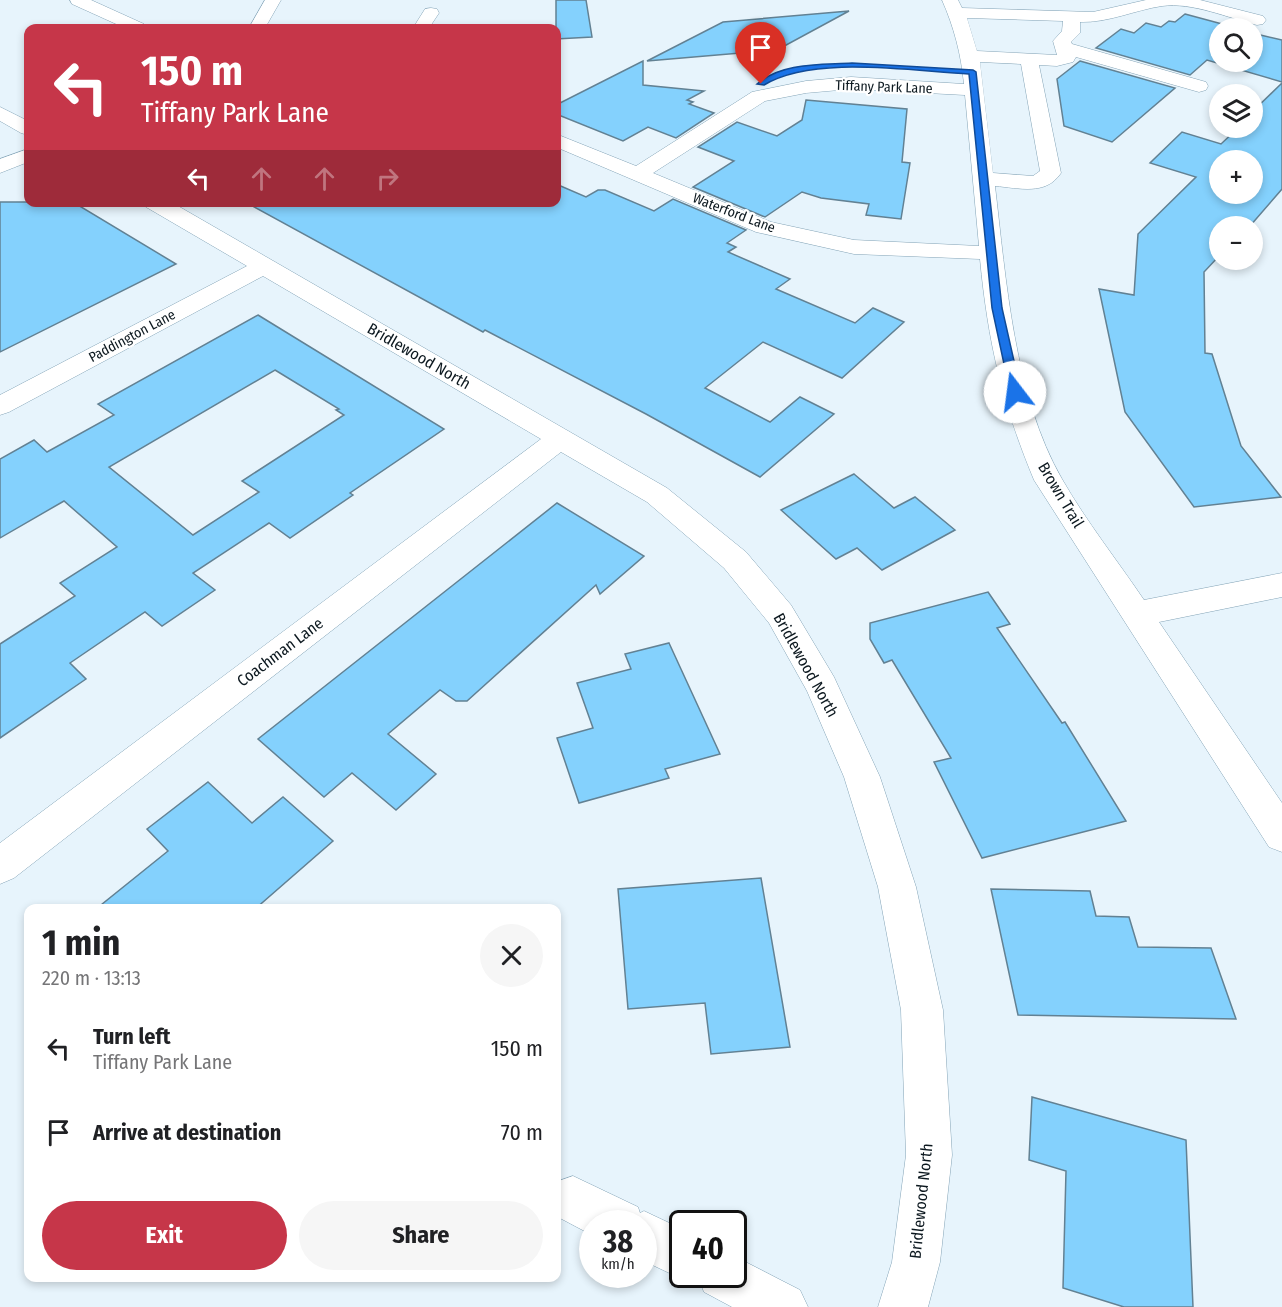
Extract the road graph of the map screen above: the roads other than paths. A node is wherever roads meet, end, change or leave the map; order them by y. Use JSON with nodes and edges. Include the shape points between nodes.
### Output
{"nodes":[{"id":1,"x":78,"y":0,"type":"edge"},
{"id":2,"x":273,"y":0,"type":"edge"},
{"id":3,"x":953,"y":7,"type":"edge"},
{"id":4,"x":431,"y":13,"type":"dead end"},
{"id":5,"x":1072,"y":16,"type":"junction"},
{"id":6,"x":1249,"y":18,"type":"edge"},
{"id":7,"x":129,"y":24,"type":"edge"},
{"id":8,"x":260,"y":24,"type":"edge"},
{"id":9,"x":424,"y":24,"type":"edge"},
{"id":10,"x":1065,"y":48,"type":"junction"},
{"id":11,"x":1029,"y":60,"type":"junction"},
{"id":12,"x":832,"y":66,"type":"dead end"},
{"id":13,"x":972,"y":73,"type":"junction"},
{"id":14,"x":776,"y":75,"type":"dead end"},
{"id":15,"x":1199,"y":86,"type":"dead end"},
{"id":16,"x":759,"y":96,"type":"junction"},
{"id":17,"x":0,"y":113,"type":"edge"},
{"id":18,"x":24,"y":127,"type":"edge"},
{"id":19,"x":561,"y":142,"type":"edge"},
{"id":20,"x":24,"y":157,"type":"edge"},
{"id":21,"x":0,"y":167,"type":"edge"},
{"id":22,"x":637,"y":174,"type":"junction"},
{"id":23,"x":984,"y":179,"type":"junction"},
{"id":24,"x":163,"y":207,"type":"edge"},
{"id":25,"x":992,"y":253,"type":"junction"},
{"id":26,"x":264,"y":266,"type":"junction"},
{"id":27,"x":0,"y":406,"type":"edge"},
{"id":28,"x":561,"y":438,"type":"junction"},
{"id":29,"x":1282,"y":585,"type":"edge"},
{"id":30,"x":1137,"y":614,"type":"junction"},
{"id":31,"x":1282,"y":835,"type":"edge"},
{"id":32,"x":0,"y":866,"type":"edge"},
{"id":33,"x":573,"y":1199,"type":"dead end"},
{"id":34,"x":594,"y":1210,"type":"edge"},
{"id":35,"x":746,"y":1288,"type":"edge"},
{"id":36,"x":783,"y":1307,"type":"edge"},
{"id":37,"x":903,"y":1307,"type":"edge"}],
"edges":[{"from":1,"to":7,"type":"street"},
{"from":2,"to":8,"type":"street"},
{"from":3,"to":5,"type":"street"},
{"from":3,"to":13,"type":"street","name":"Brown Trail"},
{"from":4,"to":9,"type":"street"},
{"from":5,"to":6,"type":"street","via":[[1094,17],[1164,1],[1192,3]]},
{"from":5,"to":10,"type":"street","via":[[1071,33],[1062,41]]},
{"from":10,"to":11,"type":"street","via":[[1067,58]]},
{"from":10,"to":15,"type":"street"},
{"from":11,"to":13,"type":"street"},
{"from":11,"to":23,"type":"street","via":[[1051,173],[1038,183]]},
{"from":12,"to":13,"type":"street","name":"Tiffany Park Lane"},
{"from":13,"to":16,"type":"street","name":"Tiffany Park Lane","via":[[806,87]]},
{"from":13,"to":23,"type":"street","name":"Brown Trail"},
{"from":14,"to":16,"type":"street","name":"Tiffany Park Lane","via":[[761,84]]},
{"from":16,"to":22,"type":"street","name":"Tiffany Park Lane"},
{"from":17,"to":18,"type":"street"},
{"from":19,"to":22,"type":"street","name":"Waterford Lane"},
{"from":20,"to":21,"type":"street"},
{"from":22,"to":25,"type":"street","name":"Waterford Lane","via":[[764,227],[854,247]]},
{"from":23,"to":25,"type":"street","name":"Brown Trail"},
{"from":24,"to":26,"type":"street","name":"Bridlewood North"},
{"from":25,"to":30,"type":"street","name":"Brown Trail","via":[[1007,361],[1027,431],[1048,480]]},
{"from":26,"to":27,"type":"street","name":"Paddington Lane"},
{"from":26,"to":28,"type":"street","name":"Bridlewood North"},
{"from":28,"to":32,"type":"street","name":"Coachman Lane"},
{"from":28,"to":37,"type":"street","name":"Bridlewood North","via":[[657,495],[735,560],[780,614],[822,687],[862,777],[897,887],[922,1010],[929,1155],[916,1263]]},
{"from":29,"to":30,"type":"street"},
{"from":30,"to":31,"type":"street","name":"Brown Trail"},
{"from":33,"to":34,"type":"street"},
{"from":35,"to":36,"type":"street"}]}
